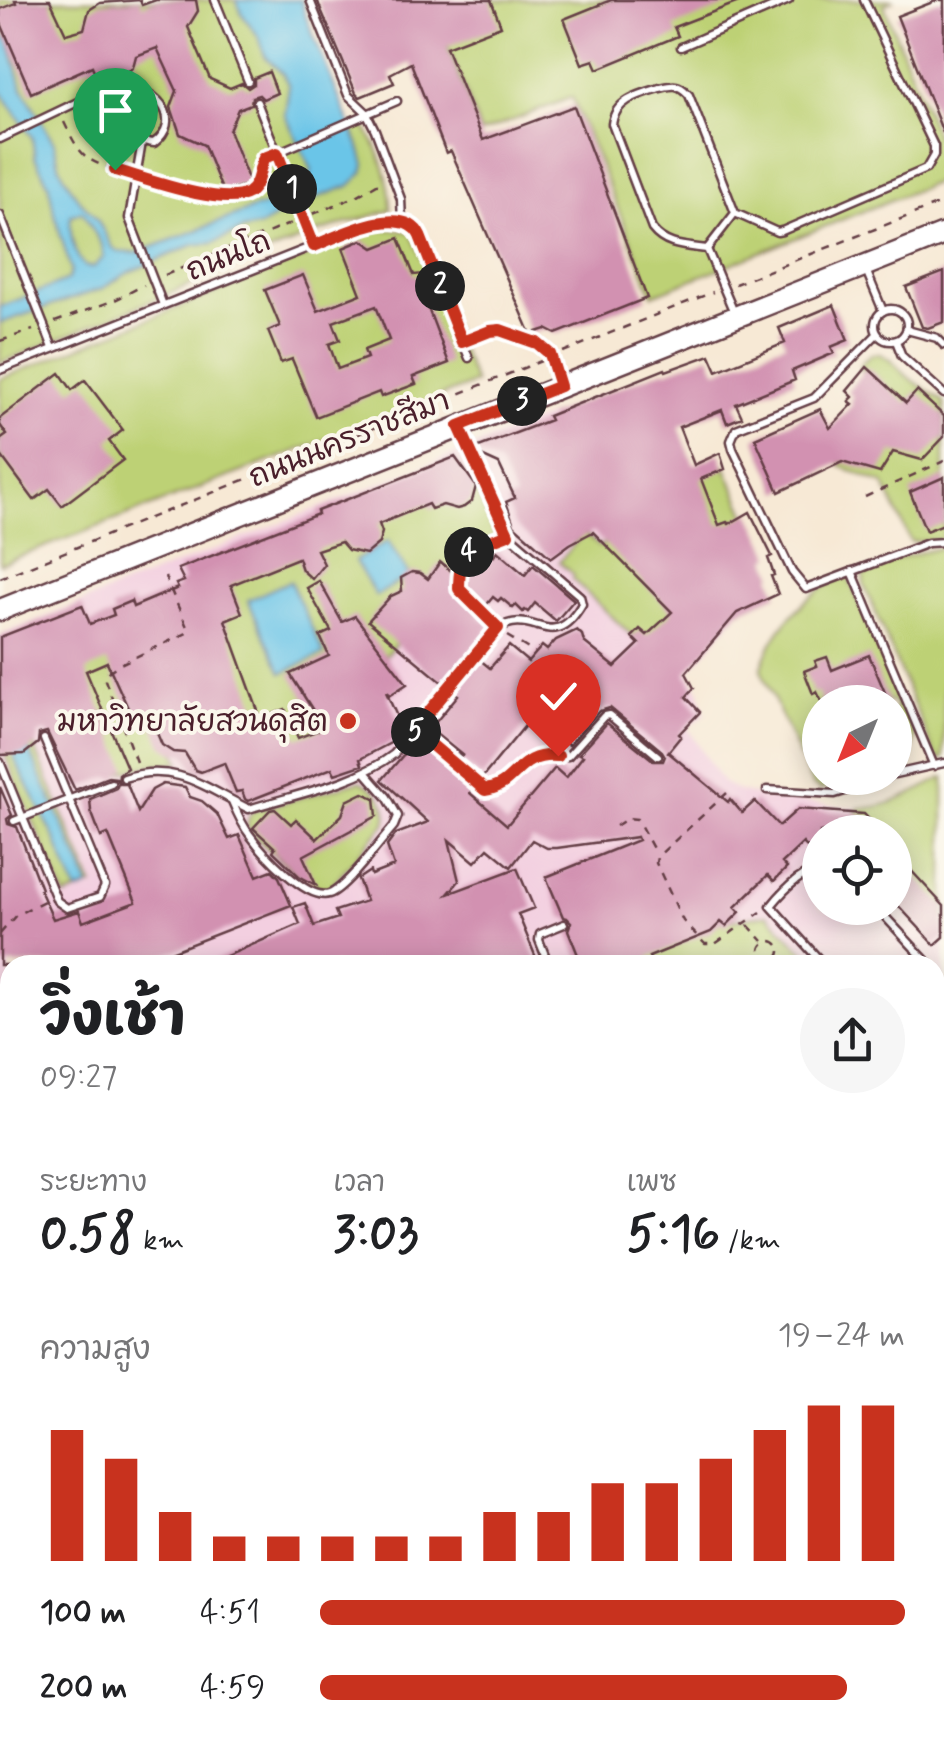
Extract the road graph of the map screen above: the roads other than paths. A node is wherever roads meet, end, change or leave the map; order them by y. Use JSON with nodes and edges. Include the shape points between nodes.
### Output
{"nodes":[{"id":1,"x":215,"y":0,"type":"edge"},
{"id":2,"x":310,"y":0,"type":"edge"},
{"id":3,"x":790,"y":0,"type":"edge"},
{"id":4,"x":864,"y":0,"type":"edge"},
{"id":5,"x":682,"y":47,"type":"dead end"},
{"id":6,"x":248,"y":81,"type":"dead end"},
{"id":7,"x":120,"y":99,"type":"junction"},
{"id":8,"x":397,"y":101,"type":"dead end"},
{"id":9,"x":257,"y":102,"type":"dead end"},
{"id":10,"x":368,"y":114,"type":"junction"},
{"id":11,"x":0,"y":139,"type":"edge"},
{"id":12,"x":142,"y":142,"type":"junction"},
{"id":13,"x":277,"y":153,"type":"junction"},
{"id":14,"x":0,"y":214,"type":"edge"},
{"id":15,"x":735,"y":214,"type":"junction"},
{"id":16,"x":402,"y":222,"type":"junction"},
{"id":17,"x":944,"y":234,"type":"edge"},
{"id":18,"x":314,"y":246,"type":"junction"},
{"id":19,"x":707,"y":249,"type":"junction"},
{"id":20,"x":864,"y":266,"type":"junction"},
{"id":21,"x":164,"y":305,"type":"junction"},
{"id":22,"x":884,"y":310,"type":"junction"},
{"id":23,"x":736,"y":316,"type":"junction"},
{"id":24,"x":907,"y":330,"type":"junction"},
{"id":25,"x":877,"y":334,"type":"junction"},
{"id":26,"x":896,"y":341,"type":"junction"},
{"id":27,"x":462,"y":342,"type":"junction"},
{"id":28,"x":944,"y":345,"type":"edge"},
{"id":29,"x":53,"y":349,"type":"junction"},
{"id":30,"x":469,"y":358,"type":"dead end"},
{"id":31,"x":0,"y":370,"type":"edge"},
{"id":32,"x":560,"y":386,"type":"junction"},
{"id":33,"x":944,"y":394,"type":"edge"},
{"id":34,"x":459,"y":426,"type":"junction"},
{"id":35,"x":944,"y":542,"type":"edge"},
{"id":36,"x":852,"y":571,"type":"junction"},
{"id":37,"x":2,"y":604,"type":"edge"},
{"id":38,"x":414,"y":730,"type":"junction"},
{"id":39,"x":44,"y":739,"type":"dead end"},
{"id":40,"x":658,"y":756,"type":"dead end"},
{"id":41,"x":0,"y":762,"type":"edge"},
{"id":42,"x":944,"y":763,"type":"edge"},
{"id":43,"x":934,"y":766,"type":"junction"},
{"id":44,"x":912,"y":771,"type":"edge"},
{"id":45,"x":364,"y":772,"type":"junction"},
{"id":46,"x":124,"y":778,"type":"dead end"},
{"id":47,"x":111,"y":783,"type":"dead end"},
{"id":48,"x":767,"y":790,"type":"dead end"},
{"id":49,"x":802,"y":792,"type":"edge"},
{"id":50,"x":69,"y":799,"type":"junction"},
{"id":51,"x":232,"y":800,"type":"junction"},
{"id":52,"x":18,"y":820,"type":"junction"},
{"id":53,"x":802,"y":876,"type":"edge"},
{"id":54,"x":564,"y":924,"type":"dead end"},
{"id":55,"x":893,"y":925,"type":"edge"},
{"id":56,"x":545,"y":955,"type":"edge"},
{"id":57,"x":815,"y":955,"type":"edge"},
{"id":58,"x":921,"y":955,"type":"edge"}],
"edges":[{"from":1,"to":6,"type":"lane"},
{"from":2,"to":10,"type":"lane","via":[[348,95]]},
{"from":3,"to":5,"type":"lane"},
{"from":4,"to":15,"type":"lane","via":[[934,146],[931,162],[780,232]]},
{"from":7,"to":11,"type":"lane","via":[[86,98]]},
{"from":7,"to":12,"type":"lane","via":[[125,130]]},
{"from":7,"to":12,"type":"lane","via":[[130,88],[141,89],[166,112],[162,136]]},
{"from":8,"to":10,"type":"lane"},
{"from":9,"to":13,"type":"lane"},
{"from":10,"to":13,"type":"lane"},
{"from":10,"to":16,"type":"lane"},
{"from":12,"to":21,"type":"lane","via":[[129,218]]},
{"from":13,"to":18,"type":"lane"},
{"from":14,"to":29,"type":"lane"},
{"from":15,"to":19,"type":"lane"},
{"from":15,"to":19,"type":"lane","via":[[682,88],[637,95],[618,108],[612,124],[652,230],[667,243]]},
{"from":16,"to":18,"type":"lane","name":"ถนนโถ","via":[[366,225]]},
{"from":16,"to":27,"type":"lane","via":[[415,226]]},
{"from":17,"to":20,"type":"main road","name":"ถนนนครราชสีมา"},
{"from":18,"to":21,"type":"lane","name":"ถนนโถ"},
{"from":19,"to":23,"type":"lane"},
{"from":20,"to":22,"type":"lane"},
{"from":20,"to":23,"type":"main road","name":"ถนนนครราชสีมา"},
{"from":21,"to":29,"type":"lane","name":"ถนนโถ"},
{"from":22,"to":24,"type":"lane","via":[[900,312]]},
{"from":22,"to":25,"type":"lane","via":[[876,318]]},
{"from":23,"to":32,"type":"main road","name":"ถนนนครราชสีมา"},
{"from":24,"to":26,"type":"lane"},
{"from":24,"to":28,"type":"lane"},
{"from":25,"to":26,"type":"lane"},
{"from":25,"to":36,"type":"lane","via":[[814,398],[736,430],[731,441],[801,584],[806,589]]},
{"from":26,"to":33,"type":"lane","via":[[902,356]]},
{"from":27,"to":30,"type":"lane"},
{"from":27,"to":32,"type":"lane","via":[[500,330],[537,343]]},
{"from":29,"to":31,"type":"lane","name":"ถนนโถ"},
{"from":32,"to":34,"type":"main road","name":"ถนนนครราชสีมา"},
{"from":34,"to":37,"type":"main road","name":"ถนนนครราชสีมา"},
{"from":34,"to":38,"type":"lane","via":[[508,534],[582,604],[560,629],[514,621],[498,628]]},
{"from":35,"to":36,"type":"lane"},
{"from":36,"to":43,"type":"lane"},
{"from":38,"to":40,"type":"lane","via":[[485,790],[537,757],[568,756],[607,715]]},
{"from":38,"to":45,"type":"lane","via":[[394,754]]},
{"from":39,"to":50,"type":"lane"},
{"from":41,"to":52,"type":"lane"},
{"from":42,"to":43,"type":"lane"},
{"from":43,"to":44,"type":"lane"},
{"from":45,"to":51,"type":"lane","via":[[249,809]]},
{"from":45,"to":51,"type":"lane","via":[[398,816],[332,894],[306,890],[283,870],[247,831]]},
{"from":46,"to":51,"type":"lane","via":[[140,772],[179,775]]},
{"from":47,"to":50,"type":"lane"},
{"from":48,"to":49,"type":"lane"},
{"from":50,"to":52,"type":"lane"},
{"from":50,"to":52,"type":"lane","via":[[105,886],[100,897],[67,908],[57,901]]},
{"from":53,"to":57,"type":"lane","via":[[771,906]]},
{"from":54,"to":56,"type":"lane","via":[[540,934]]},
{"from":55,"to":58,"type":"lane"}]}
